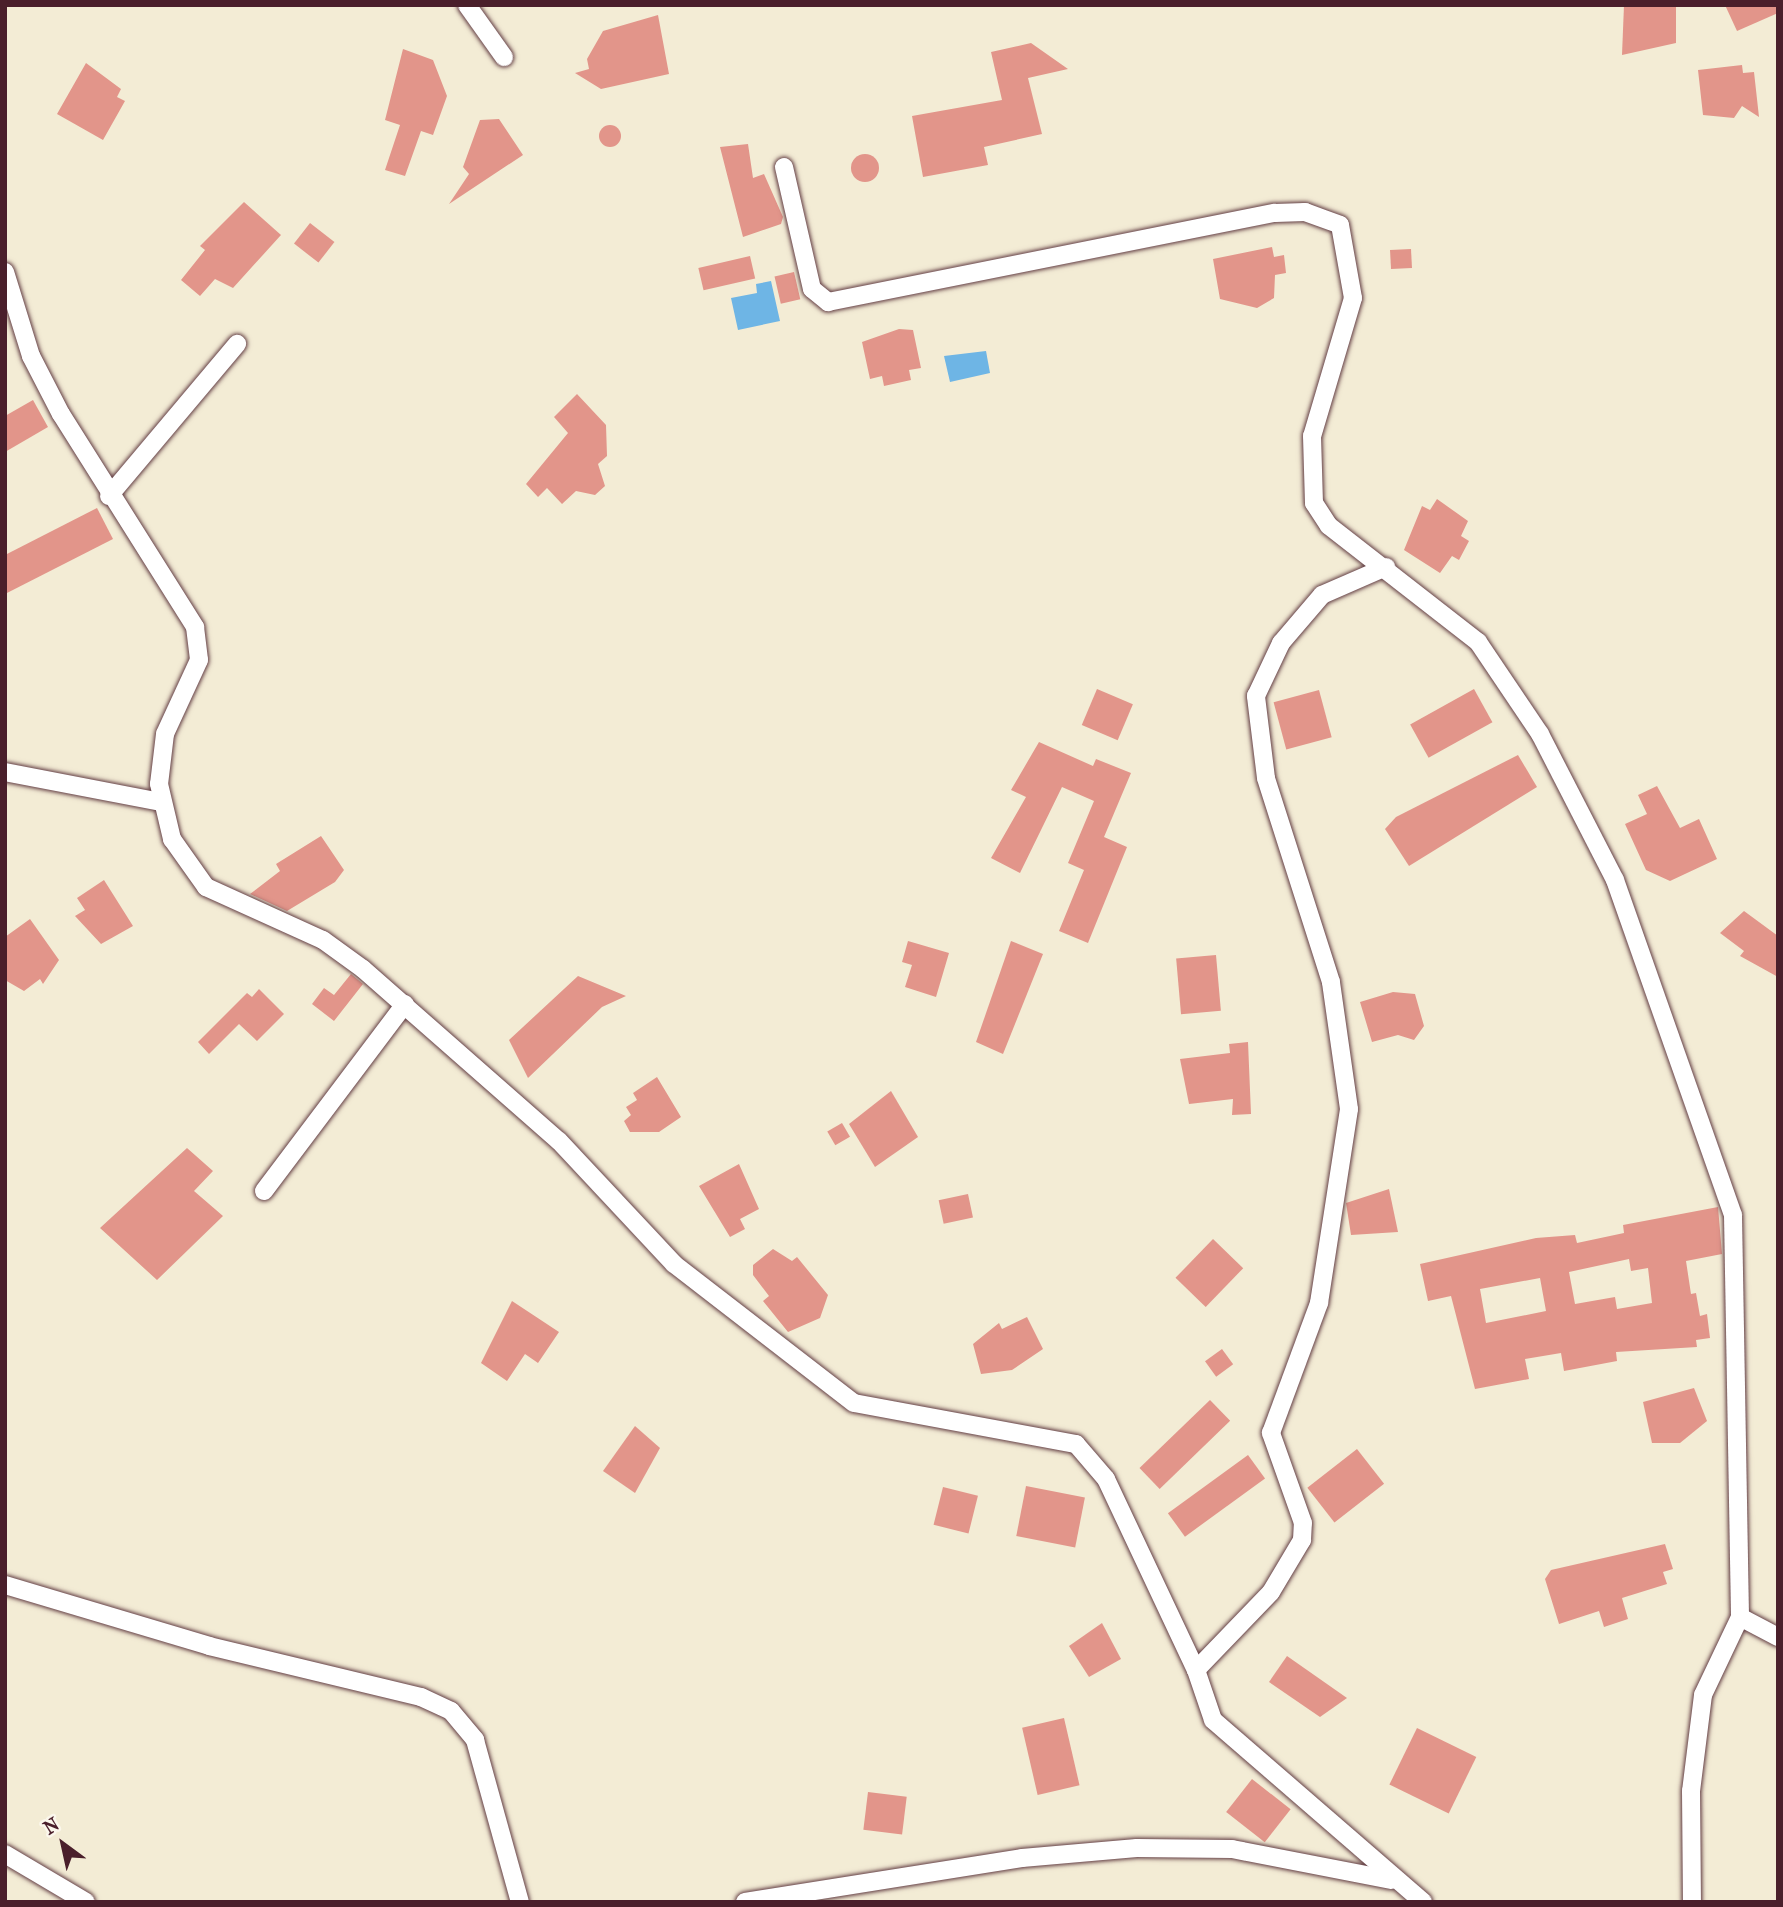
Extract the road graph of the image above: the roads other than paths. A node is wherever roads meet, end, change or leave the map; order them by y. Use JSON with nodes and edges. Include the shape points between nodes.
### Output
{"nodes":[{"id":1,"x":467,"y":5,"type":"edge"},
{"id":2,"x":505,"y":57,"type":"dead end"},
{"id":3,"x":784,"y":167,"type":"dead end"},
{"id":4,"x":5,"y":272,"type":"edge"},
{"id":5,"x":237,"y":344,"type":"dead end"},
{"id":6,"x":109,"y":496,"type":"junction"},
{"id":7,"x":1386,"y":567,"type":"junction"},
{"id":8,"x":5,"y":772,"type":"edge"},
{"id":9,"x":161,"y":802,"type":"junction"},
{"id":10,"x":405,"y":1004,"type":"junction"},
{"id":11,"x":264,"y":1191,"type":"dead end"},
{"id":12,"x":5,"y":1585,"type":"edge"},
{"id":13,"x":1740,"y":1617,"type":"junction"},
{"id":14,"x":1778,"y":1637,"type":"edge"},
{"id":15,"x":1196,"y":1670,"type":"junction"},
{"id":16,"x":5,"y":1854,"type":"edge"},
{"id":17,"x":1394,"y":1881,"type":"junction"},
{"id":18,"x":86,"y":1902,"type":"edge"},
{"id":19,"x":520,"y":1902,"type":"edge"},
{"id":20,"x":745,"y":1902,"type":"edge"},
{"id":21,"x":1423,"y":1902,"type":"edge"},
{"id":22,"x":1692,"y":1902,"type":"edge"}],
"edges":[{"from":1,"to":2,"type":"street"},
{"from":3,"to":7,"type":"street","via":[[812,289],[828,302],[1275,213],[1315,214],[1340,225],[1353,298],[1320,397],[1310,480],[1314,503],[1329,526]]},
{"from":4,"to":6,"type":"street","via":[[32,356]]},
{"from":5,"to":6,"type":"street"},
{"from":6,"to":9,"type":"street","via":[[200,644],[195,674],[159,758]]},
{"from":7,"to":13,"type":"street","via":[[1478,642],[1540,734],[1615,880],[1726,1191],[1737,1260]]},
{"from":7,"to":15,"type":"street","via":[[1322,595],[1281,643],[1256,696],[1266,778],[1331,982],[1349,1109],[1319,1303],[1271,1433],[1303,1523],[1303,1540],[1270,1592]]},
{"from":8,"to":9,"type":"street"},
{"from":9,"to":10,"type":"street","via":[[172,839],[205,887],[323,940]]},
{"from":10,"to":11,"type":"street"},
{"from":10,"to":15,"type":"street","via":[[559,1141],[674,1265],[830,1388],[884,1413],[1076,1444],[1106,1479]]},
{"from":12,"to":19,"type":"street","via":[[209,1646],[421,1697],[451,1711],[475,1740]]},
{"from":13,"to":14,"type":"street"},
{"from":13,"to":22,"type":"street","via":[[1703,1695],[1691,1791]]},
{"from":15,"to":17,"type":"street","via":[[1213,1720],[1232,1741]]},
{"from":16,"to":18,"type":"street"},
{"from":17,"to":20,"type":"street","via":[[1232,1849],[1137,1848],[1022,1858]]},
{"from":17,"to":21,"type":"street"}]}
